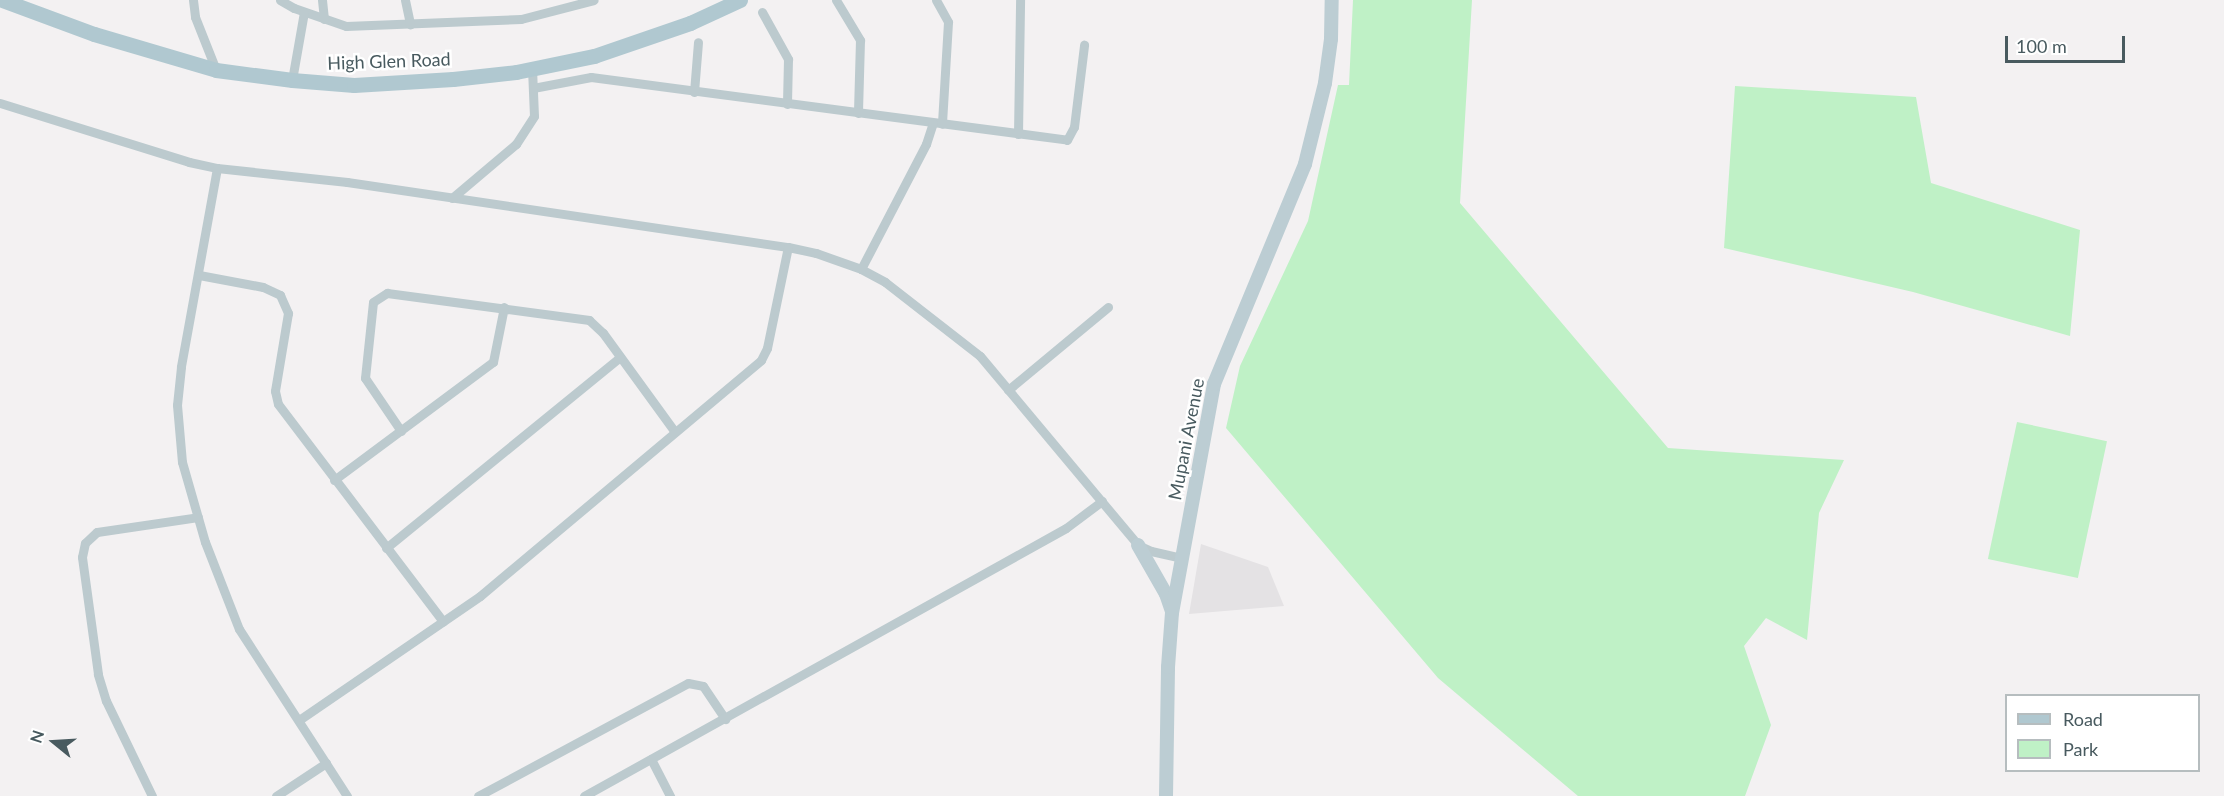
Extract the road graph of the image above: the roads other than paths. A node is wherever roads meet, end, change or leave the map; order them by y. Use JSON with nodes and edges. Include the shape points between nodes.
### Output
{"nodes":[{"id":1,"x":2,"y":0,"type":"edge"},
{"id":2,"x":193,"y":0,"type":"edge"},
{"id":3,"x":280,"y":0,"type":"edge"},
{"id":4,"x":322,"y":0,"type":"edge"},
{"id":5,"x":405,"y":0,"type":"edge"},
{"id":6,"x":594,"y":0,"type":"edge"},
{"id":7,"x":740,"y":0,"type":"edge"},
{"id":8,"x":836,"y":0,"type":"edge"},
{"id":9,"x":936,"y":0,"type":"edge"},
{"id":10,"x":1020,"y":0,"type":"edge"},
{"id":11,"x":1332,"y":0,"type":"edge"},
{"id":12,"x":304,"y":12,"type":"junction"},
{"id":13,"x":762,"y":12,"type":"dead end"},
{"id":14,"x":324,"y":20,"type":"junction"},
{"id":15,"x":410,"y":24,"type":"junction"},
{"id":16,"x":698,"y":42,"type":"dead end"},
{"id":17,"x":1084,"y":45,"type":"dead end"},
{"id":18,"x":532,"y":68,"type":"junction"},
{"id":19,"x":216,"y":69,"type":"junction"},
{"id":20,"x":292,"y":81,"type":"junction"},
{"id":21,"x":533,"y":88,"type":"junction"},
{"id":22,"x":694,"y":92,"type":"junction"},
{"id":23,"x":0,"y":103,"type":"edge"},
{"id":24,"x":787,"y":104,"type":"junction"},
{"id":25,"x":858,"y":113,"type":"junction"},
{"id":26,"x":938,"y":123,"type":"junction"},
{"id":27,"x":1018,"y":134,"type":"junction"},
{"id":28,"x":217,"y":168,"type":"junction"},
{"id":29,"x":452,"y":198,"type":"junction"},
{"id":30,"x":788,"y":247,"type":"junction"},
{"id":31,"x":861,"y":269,"type":"junction"},
{"id":32,"x":199,"y":275,"type":"junction"},
{"id":33,"x":504,"y":307,"type":"junction"},
{"id":34,"x":1108,"y":307,"type":"dead end"},
{"id":35,"x":620,"y":357,"type":"junction"},
{"id":36,"x":1008,"y":390,"type":"junction"},
{"id":37,"x":401,"y":430,"type":"junction"},
{"id":38,"x":675,"y":432,"type":"junction"},
{"id":39,"x":334,"y":480,"type":"junction"},
{"id":40,"x":1102,"y":501,"type":"junction"},
{"id":41,"x":198,"y":517,"type":"junction"},
{"id":42,"x":1138,"y":545,"type":"junction"},
{"id":43,"x":386,"y":548,"type":"junction"},
{"id":44,"x":1181,"y":558,"type":"junction"},
{"id":45,"x":1172,"y":613,"type":"junction"},
{"id":46,"x":443,"y":621,"type":"junction"},
{"id":47,"x":725,"y":719,"type":"junction"},
{"id":48,"x":299,"y":720,"type":"junction"},
{"id":49,"x":651,"y":759,"type":"junction"},
{"id":50,"x":326,"y":763,"type":"junction"},
{"id":51,"x":153,"y":796,"type":"edge"},
{"id":52,"x":276,"y":796,"type":"edge"},
{"id":53,"x":347,"y":796,"type":"edge"},
{"id":54,"x":478,"y":796,"type":"edge"},
{"id":55,"x":584,"y":796,"type":"edge"},
{"id":56,"x":670,"y":796,"type":"edge"},
{"id":57,"x":1166,"y":796,"type":"edge"}],
"edges":[{"from":1,"to":19,"type":"main road","name":"High Glen Road","via":[[94,34]]},
{"from":2,"to":19,"type":"street","via":[[195,17]]},
{"from":3,"to":12,"type":"street"},
{"from":4,"to":14,"type":"street"},
{"from":5,"to":15,"type":"street"},
{"from":6,"to":15,"type":"street","via":[[521,19]]},
{"from":7,"to":18,"type":"main road","name":"High Glen Road","via":[[690,23],[594,56]]},
{"from":8,"to":25,"type":"street","via":[[860,40]]},
{"from":9,"to":26,"type":"street","via":[[948,22]]},
{"from":10,"to":27,"type":"street"},
{"from":11,"to":44,"type":"street","name":"Mupani Avenue","via":[[1331,39],[1314,133],[1286,214],[1214,384]]},
{"from":12,"to":14,"type":"street"},
{"from":12,"to":20,"type":"street"},
{"from":13,"to":24,"type":"street","via":[[788,59]]},
{"from":14,"to":15,"type":"street","via":[[342,26]]},
{"from":16,"to":22,"type":"street"},
{"from":17,"to":27,"type":"street","via":[[1071,135],[1067,140]]},
{"from":18,"to":20,"type":"main road","name":"High Glen Road","via":[[402,83]]},
{"from":18,"to":21,"type":"street"},
{"from":19,"to":20,"type":"main road","name":"High Glen Road"},
{"from":21,"to":22,"type":"street","via":[[591,77]]},
{"from":21,"to":29,"type":"street","via":[[534,116],[516,144]]},
{"from":22,"to":24,"type":"street"},
{"from":23,"to":28,"type":"street"},
{"from":24,"to":25,"type":"street"},
{"from":25,"to":26,"type":"street"},
{"from":26,"to":27,"type":"street"},
{"from":26,"to":31,"type":"street"},
{"from":28,"to":29,"type":"street"},
{"from":28,"to":32,"type":"street"},
{"from":29,"to":30,"type":"street"},
{"from":30,"to":31,"type":"street"},
{"from":30,"to":38,"type":"street","via":[[765,354]]},
{"from":31,"to":36,"type":"street","via":[[885,282],[980,356]]},
{"from":32,"to":39,"type":"street","via":[[280,294],[288,313],[275,391],[278,404]]},
{"from":32,"to":41,"type":"street","via":[[177,405],[182,462]]},
{"from":33,"to":35,"type":"street","via":[[589,320]]},
{"from":33,"to":37,"type":"street","via":[[493,362]]},
{"from":33,"to":37,"type":"street","via":[[392,292],[377,297],[373,302],[365,378]]},
{"from":34,"to":36,"type":"street"},
{"from":35,"to":38,"type":"street"},
{"from":35,"to":43,"type":"street"},
{"from":36,"to":40,"type":"street"},
{"from":37,"to":39,"type":"street"},
{"from":38,"to":46,"type":"street","via":[[480,596]]},
{"from":39,"to":43,"type":"street"},
{"from":40,"to":42,"type":"street"},
{"from":40,"to":47,"type":"street","via":[[1066,528]]},
{"from":41,"to":48,"type":"street","via":[[239,629]]},
{"from":41,"to":51,"type":"street","via":[[97,532],[85,543],[82,557],[98,674],[106,701]]},
{"from":42,"to":44,"type":"street"},
{"from":42,"to":45,"type":"street","via":[[1166,594]]},
{"from":43,"to":46,"type":"street"},
{"from":44,"to":45,"type":"street","name":"Mupani Avenue"},
{"from":45,"to":57,"type":"street","name":"Mupani Avenue"},
{"from":46,"to":48,"type":"street"},
{"from":47,"to":49,"type":"street"},
{"from":47,"to":54,"type":"street","via":[[703,686],[688,683]]},
{"from":48,"to":50,"type":"street"},
{"from":49,"to":55,"type":"street"},
{"from":49,"to":56,"type":"street"},
{"from":50,"to":52,"type":"street"},
{"from":50,"to":53,"type":"street"}]}
